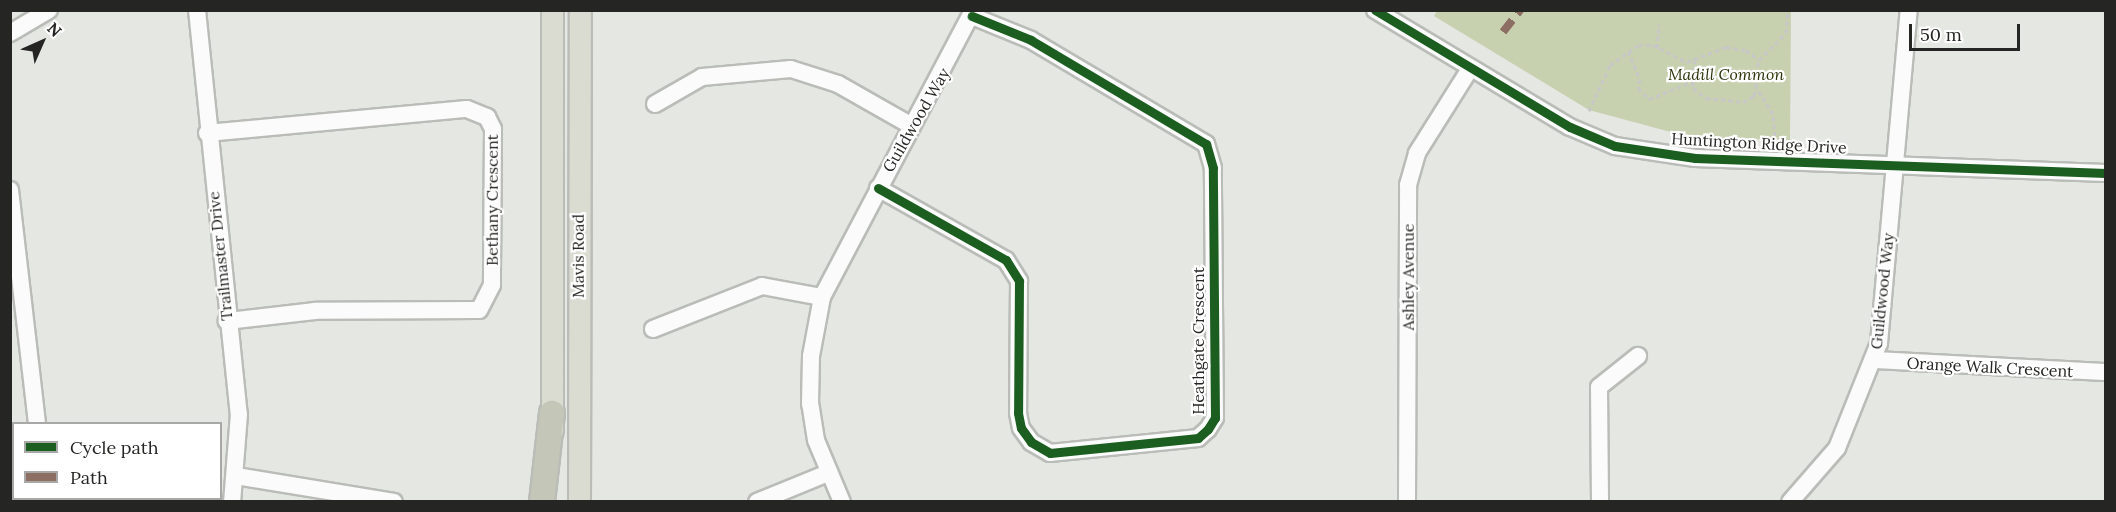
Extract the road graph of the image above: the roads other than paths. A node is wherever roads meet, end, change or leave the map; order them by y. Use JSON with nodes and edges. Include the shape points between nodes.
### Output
{"nodes":[{"id":1,"x":49,"y":10,"type":"edge"},
{"id":2,"x":197,"y":10,"type":"edge"},
{"id":3,"x":552,"y":10,"type":"edge"},
{"id":4,"x":579,"y":10,"type":"edge"},
{"id":5,"x":1375,"y":10,"type":"edge"},
{"id":6,"x":1909,"y":10,"type":"edge"},
{"id":7,"x":973,"y":13,"type":"edge"},
{"id":8,"x":10,"y":33,"type":"edge"},
{"id":9,"x":1470,"y":69,"type":"junction"},
{"id":10,"x":655,"y":104,"type":"dead end"},
{"id":11,"x":912,"y":126,"type":"junction"},
{"id":12,"x":207,"y":133,"type":"junction"},
{"id":13,"x":1895,"y":163,"type":"junction"},
{"id":14,"x":2106,"y":173,"type":"edge"},
{"id":15,"x":878,"y":188,"type":"junction"},
{"id":16,"x":10,"y":190,"type":"edge"},
{"id":17,"x":822,"y":297,"type":"junction"},
{"id":18,"x":17,"y":300,"type":"edge"},
{"id":19,"x":226,"y":321,"type":"junction"},
{"id":20,"x":652,"y":329,"type":"dead end"},
{"id":21,"x":1638,"y":356,"type":"dead end"},
{"id":22,"x":1874,"y":360,"type":"junction"},
{"id":23,"x":2106,"y":372,"type":"edge"},
{"id":24,"x":552,"y":413,"type":"junction"},
{"id":25,"x":37,"y":422,"type":"edge"},
{"id":26,"x":828,"y":473,"type":"junction"},
{"id":27,"x":236,"y":476,"type":"junction"},
{"id":28,"x":232,"y":501,"type":"edge"},
{"id":29,"x":394,"y":501,"type":"edge"},
{"id":30,"x":542,"y":501,"type":"edge"},
{"id":31,"x":552,"y":501,"type":"edge"},
{"id":32,"x":579,"y":501,"type":"edge"},
{"id":33,"x":757,"y":501,"type":"edge"},
{"id":34,"x":842,"y":501,"type":"edge"},
{"id":35,"x":1407,"y":501,"type":"edge"},
{"id":36,"x":1600,"y":501,"type":"edge"},
{"id":37,"x":1790,"y":501,"type":"edge"}],
"edges":[{"from":1,"to":8,"type":"street"},
{"from":2,"to":12,"type":"street","name":"Trailmaster Drive"},
{"from":3,"to":24,"type":"main road","name":"Mavis Road"},
{"from":4,"to":32,"type":"main road","name":"Mavis Road"},
{"from":5,"to":9,"type":"street","name":"Huntington Ridge Drive"},
{"from":6,"to":13,"type":"street","name":"Guildwood Way"},
{"from":7,"to":11,"type":"street","name":"Guildwood Way"},
{"from":7,"to":15,"type":"street","name":"Heathgate Crescent","via":[[1031,40],[1206,144],[1212,168],[1215,418],[1208,429],[1198,438],[1050,453],[1031,442],[1021,428],[1018,413],[1019,281],[1006,260]]},
{"from":9,"to":13,"type":"street","name":"Huntington Ridge Drive","via":[[1570,128],[1615,146],[1695,158]]},
{"from":9,"to":35,"type":"street","name":"Ashley Avenue","via":[[1417,153],[1408,185]]},
{"from":10,"to":11,"type":"street","via":[[702,77],[791,69],[838,84]]},
{"from":11,"to":15,"type":"street","name":"Guildwood Way"},
{"from":12,"to":19,"type":"street","name":"Trailmaster Drive"},
{"from":12,"to":19,"type":"street","name":"Bethany Crescent","via":[[467,110],[487,117],[493,129],[492,285],[479,310],[315,311]]},
{"from":13,"to":14,"type":"street","name":"Huntington Ridge Drive"},
{"from":13,"to":22,"type":"street","name":"Guildwood Way"},
{"from":15,"to":17,"type":"street","name":"Guildwood Way"},
{"from":16,"to":18,"type":"street"},
{"from":17,"to":20,"type":"street","via":[[762,286]]},
{"from":17,"to":26,"type":"street","name":"Guildwood Way","via":[[811,356],[810,404]]},
{"from":18,"to":25,"type":"street"},
{"from":19,"to":27,"type":"street","name":"Trailmaster Drive","via":[[239,414]]},
{"from":21,"to":36,"type":"street","via":[[1599,387]]},
{"from":22,"to":23,"type":"street","name":"Orange Walk Crescent"},
{"from":22,"to":37,"type":"street","name":"Guildwood Way","via":[[1837,448]]},
{"from":24,"to":30,"type":"highway"},
{"from":24,"to":31,"type":"main road","name":"Mavis Road"},
{"from":26,"to":33,"type":"street"},
{"from":26,"to":34,"type":"street","name":"Guildwood Way"},
{"from":27,"to":28,"type":"street","name":"Trailmaster Drive"},
{"from":27,"to":29,"type":"street"}]}
